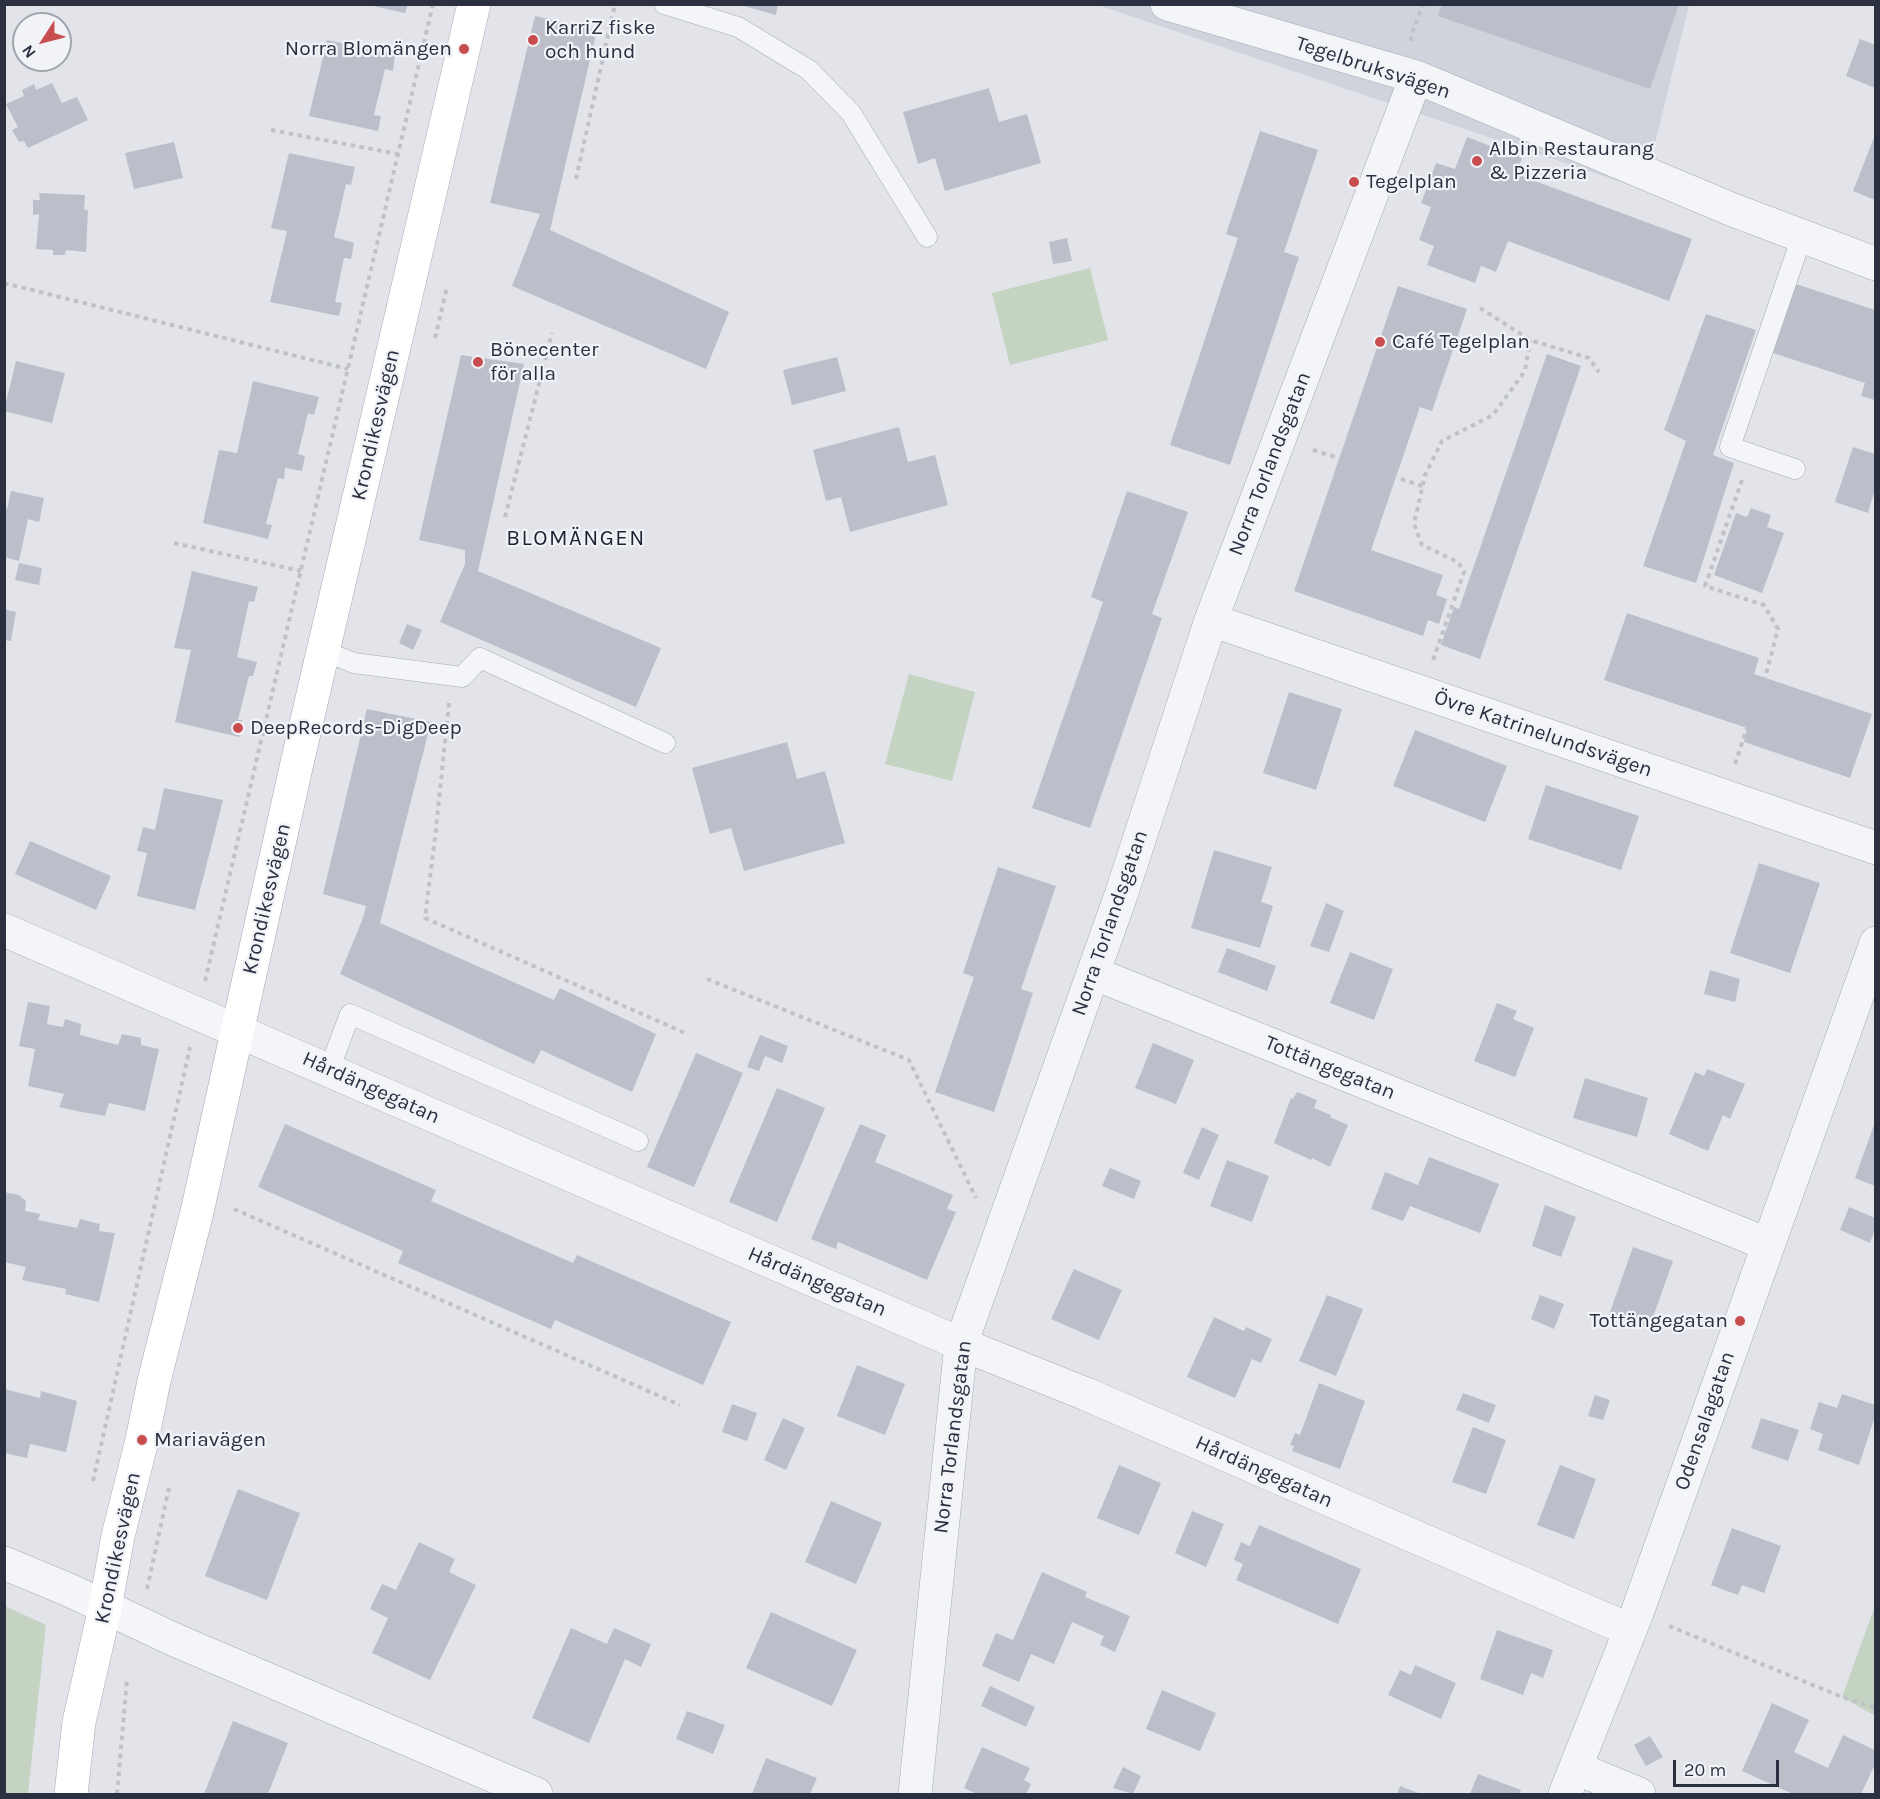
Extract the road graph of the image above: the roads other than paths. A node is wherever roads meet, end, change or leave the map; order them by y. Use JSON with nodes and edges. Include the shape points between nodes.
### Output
{"nodes":[{"id":1,"x":474,"y":4,"type":"edge"},
{"id":2,"x":664,"y":4,"type":"edge"},
{"id":3,"x":1167,"y":4,"type":"edge"},
{"id":4,"x":1416,"y":77,"type":"junction"},
{"id":5,"x":927,"y":237,"type":"dead end"},
{"id":6,"x":1802,"y":237,"type":"junction"},
{"id":7,"x":1875,"y":264,"type":"edge"},
{"id":8,"x":1795,"y":469,"type":"dead end"},
{"id":9,"x":1211,"y":620,"type":"junction"},
{"id":10,"x":324,"y":651,"type":"junction"},
{"id":11,"x":665,"y":743,"type":"dead end"},
{"id":12,"x":1875,"y":848,"type":"edge"},
{"id":13,"x":4,"y":930,"type":"edge"},
{"id":14,"x":1875,"y":943,"type":"edge"},
{"id":15,"x":1093,"y":973,"type":"junction"},
{"id":16,"x":237,"y":1032,"type":"junction"},
{"id":17,"x":329,"y":1070,"type":"junction"},
{"id":18,"x":638,"y":1141,"type":"dead end"},
{"id":19,"x":1767,"y":1244,"type":"junction"},
{"id":20,"x":961,"y":1344,"type":"junction"},
{"id":21,"x":4,"y":1563,"type":"edge"},
{"id":22,"x":105,"y":1608,"type":"junction"},
{"id":23,"x":1634,"y":1622,"type":"junction"},
{"id":24,"x":1570,"y":1781,"type":"edge"},
{"id":25,"x":71,"y":1794,"type":"edge"},
{"id":26,"x":536,"y":1794,"type":"edge"},
{"id":27,"x":915,"y":1794,"type":"edge"},
{"id":28,"x":1639,"y":1794,"type":"edge"}],
"edges":[{"from":1,"to":10,"type":"street","name":"Krondikesvägen"},
{"from":2,"to":5,"type":"lane","via":[[738,27],[809,70],[851,113]]},
{"from":3,"to":4,"type":"street","name":"Tegelbruksvägen"},
{"from":4,"to":6,"type":"street","name":"Tegelbruksvägen"},
{"from":4,"to":9,"type":"street","name":"Norra Torlandsgatan"},
{"from":6,"to":7,"type":"street","name":"Tegelbruksvägen"},
{"from":6,"to":8,"type":"lane","via":[[1730,447]]},
{"from":9,"to":12,"type":"street","name":"Övre Katrinelundsvägen"},
{"from":9,"to":15,"type":"street","name":"Norra Torlandsgatan"},
{"from":10,"to":11,"type":"lane","via":[[354,663],[462,677],[480,658]]},
{"from":10,"to":16,"type":"street","name":"Krondikesvägen"},
{"from":13,"to":16,"type":"street","name":"Hårdängegatan"},
{"from":14,"to":19,"type":"street","name":"Odensalagatan"},
{"from":15,"to":19,"type":"street","name":"Tottängegatan"},
{"from":15,"to":20,"type":"street","name":"Norra Torlandsgatan"},
{"from":16,"to":17,"type":"street","name":"Hårdängegatan"},
{"from":16,"to":22,"type":"street","name":"Krondikesvägen","via":[[118,1536]]},
{"from":17,"to":18,"type":"lane","via":[[350,1014]]},
{"from":17,"to":20,"type":"street","name":"Hårdängegatan"},
{"from":19,"to":23,"type":"street","name":"Odensalagatan"},
{"from":20,"to":23,"type":"street","name":"Hårdängegatan"},
{"from":20,"to":27,"type":"street","name":"Norra Torlandsgatan"},
{"from":21,"to":22,"type":"street"},
{"from":22,"to":25,"type":"street","name":"Krondikesvägen","via":[[79,1722]]},
{"from":22,"to":26,"type":"street"},
{"from":23,"to":24,"type":"street","name":"Odensalagatan"},
{"from":24,"to":28,"type":"street"}]}
